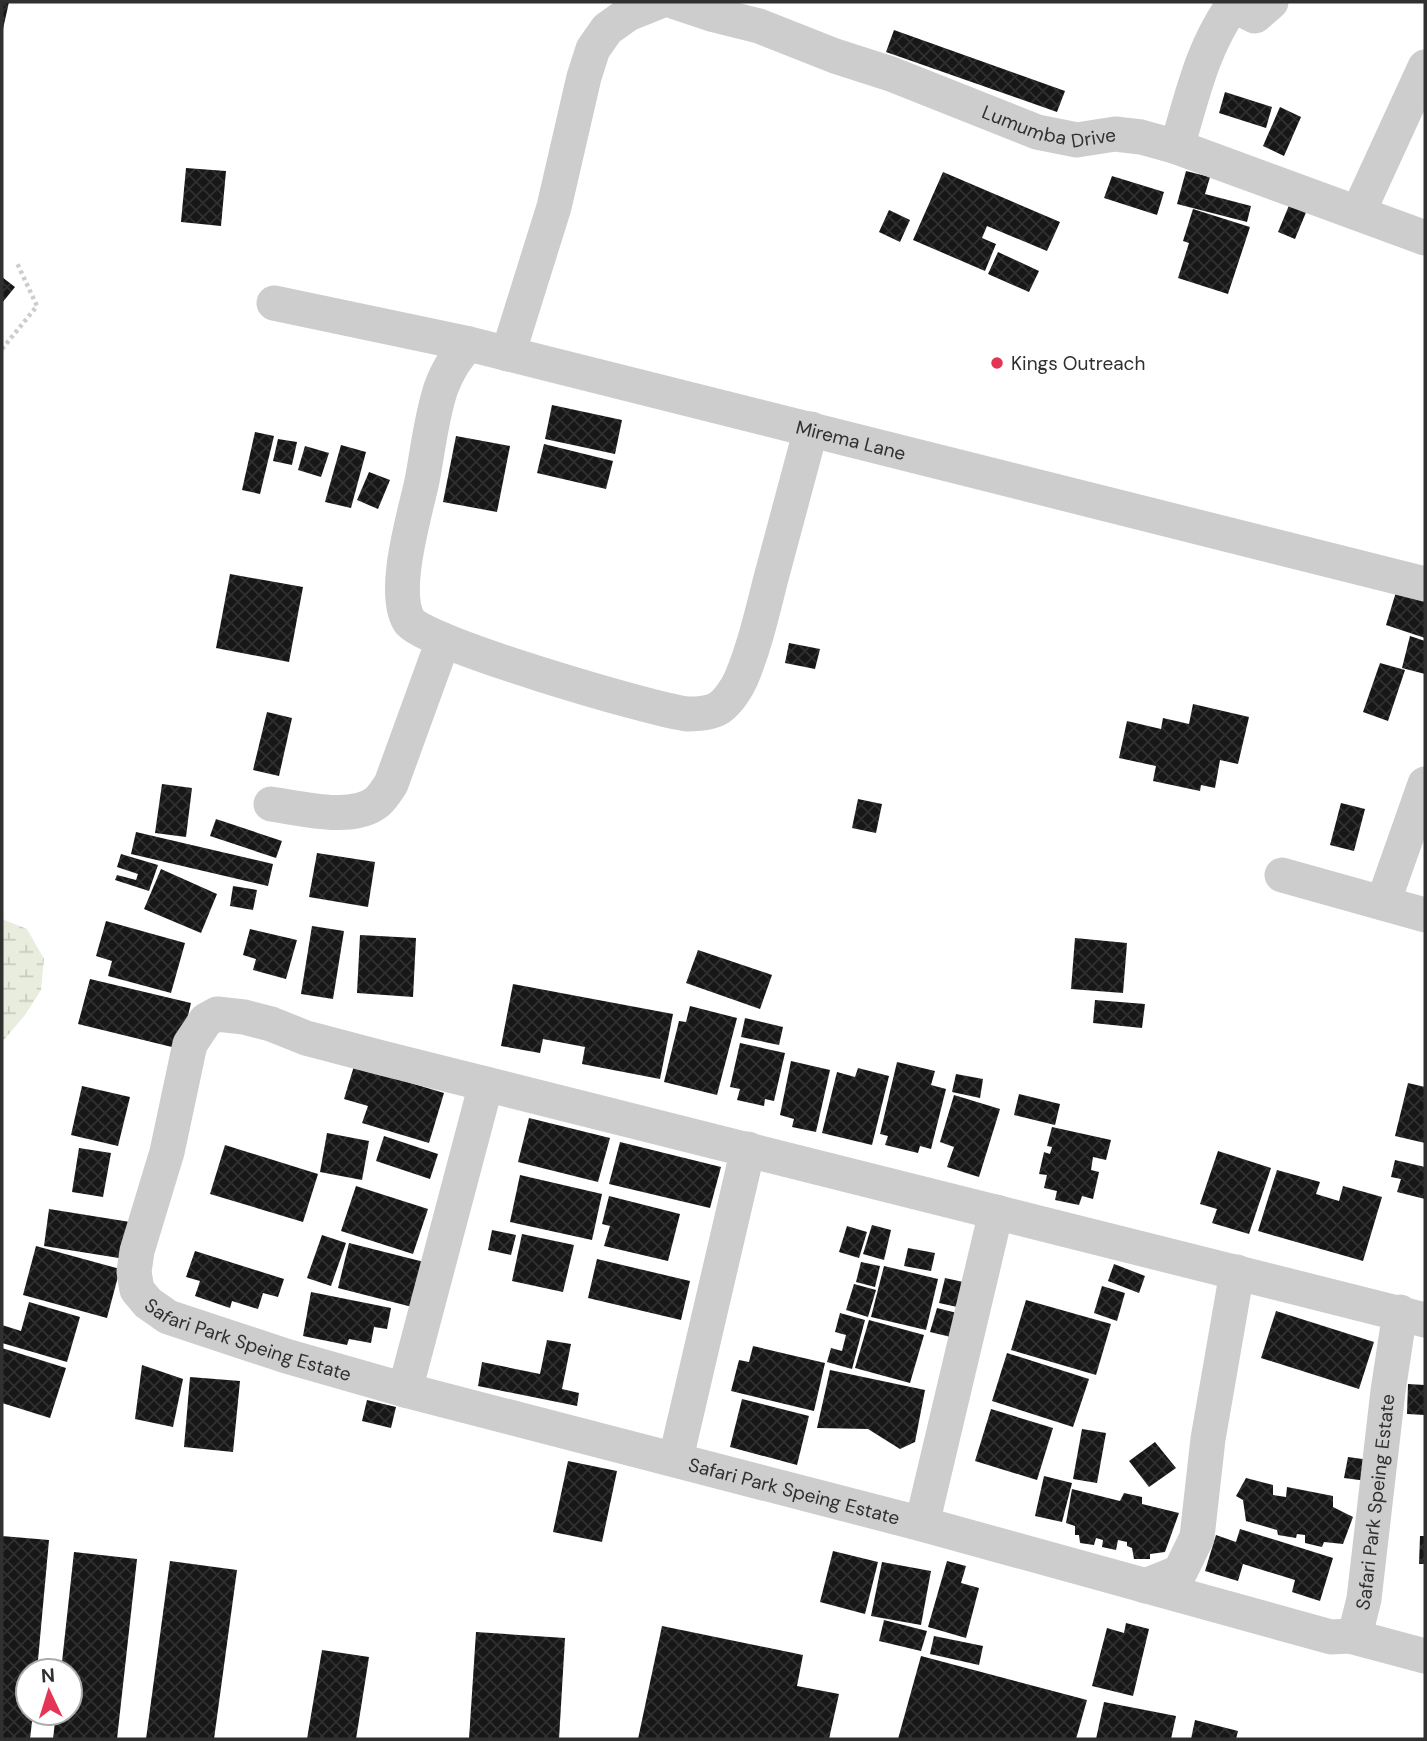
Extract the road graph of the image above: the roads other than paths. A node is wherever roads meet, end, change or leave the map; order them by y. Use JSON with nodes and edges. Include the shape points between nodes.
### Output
{"nodes":[{"id":1,"x":658,"y":2,"type":"edge"},
{"id":2,"x":675,"y":2,"type":"edge"},
{"id":3,"x":1271,"y":2,"type":"edge"},
{"id":4,"x":1425,"y":67,"type":"edge"},
{"id":5,"x":1177,"y":147,"type":"junction"},
{"id":6,"x":1358,"y":213,"type":"junction"},
{"id":7,"x":1425,"y":238,"type":"edge"},
{"id":8,"x":274,"y":303,"type":"dead end"},
{"id":9,"x":469,"y":344,"type":"junction"},
{"id":10,"x":508,"y":354,"type":"junction"},
{"id":11,"x":811,"y":429,"type":"junction"},
{"id":12,"x":1425,"y":584,"type":"edge"},
{"id":13,"x":443,"y":641,"type":"junction"},
{"id":14,"x":1425,"y":785,"type":"edge"},
{"id":15,"x":271,"y":804,"type":"dead end"},
{"id":16,"x":1282,"y":875,"type":"dead end"},
{"id":17,"x":1383,"y":903,"type":"junction"},
{"id":18,"x":1425,"y":915,"type":"edge"},
{"id":19,"x":485,"y":1084,"type":"junction"},
{"id":20,"x":748,"y":1149,"type":"junction"},
{"id":21,"x":996,"y":1212,"type":"junction"},
{"id":22,"x":1237,"y":1272,"type":"junction"},
{"id":23,"x":1413,"y":1316,"type":"edge"},
{"id":24,"x":405,"y":1390,"type":"junction"},
{"id":25,"x":676,"y":1458,"type":"junction"},
{"id":26,"x":922,"y":1524,"type":"junction"},
{"id":27,"x":1145,"y":1586,"type":"junction"},
{"id":28,"x":1350,"y":1636,"type":"junction"},
{"id":29,"x":1425,"y":1656,"type":"edge"}],
"edges":[{"from":1,"to":10,"type":"street","via":[[607,29],[593,50],[554,208]]},
{"from":2,"to":5,"type":"street","name":"Lumumba Drive","via":[[758,26],[1037,132],[1077,140],[1115,134]]},
{"from":3,"to":5,"type":"street","via":[[1255,16],[1233,5],[1224,16],[1199,70]]},
{"from":4,"to":6,"type":"street"},
{"from":5,"to":6,"type":"street","name":"Lumumba Drive"},
{"from":6,"to":7,"type":"street","name":"Lumumba Drive"},
{"from":8,"to":9,"type":"street","name":"Mirema Lane"},
{"from":9,"to":10,"type":"street","name":"Mirema Lane"},
{"from":9,"to":13,"type":"street","via":[[448,372],[434,414],[402,593],[409,622]]},
{"from":10,"to":11,"type":"street","name":"Mirema Lane"},
{"from":11,"to":12,"type":"street","name":"Mirema Lane"},
{"from":11,"to":13,"type":"street","via":[[741,680],[719,708],[690,714],[615,697]]},
{"from":13,"to":15,"type":"street","via":[[391,784],[377,802],[338,813]]},
{"from":14,"to":17,"type":"street"},
{"from":16,"to":17,"type":"street"},
{"from":17,"to":18,"type":"street"},
{"from":19,"to":20,"type":"street","name":"Safari Park Speing Estate"},
{"from":19,"to":24,"type":"street"},
{"from":19,"to":24,"type":"street","name":"Safari Park Speing Estate","via":[[244,1017],[217,1014],[206,1020],[190,1044],[167,1152],[137,1251],[136,1290],[168,1317]]},
{"from":20,"to":21,"type":"street","name":"Safari Park Speing Estate"},
{"from":20,"to":25,"type":"street"},
{"from":21,"to":22,"type":"street","name":"Safari Park Speing Estate"},
{"from":21,"to":26,"type":"street"},
{"from":22,"to":23,"type":"street","name":"Safari Park Speing Estate"},
{"from":22,"to":27,"type":"street","via":[[1208,1439],[1197,1537],[1180,1572]]},
{"from":23,"to":28,"type":"street","name":"Safari Park Speing Estate","via":[[1388,1391],[1364,1599]]},
{"from":24,"to":25,"type":"street","name":"Safari Park Speing Estate"},
{"from":25,"to":26,"type":"street","name":"Safari Park Speing Estate"},
{"from":26,"to":27,"type":"street","name":"Safari Park Speing Estate"},
{"from":27,"to":28,"type":"street","name":"Safari Park Speing Estate","via":[[1331,1637]]},
{"from":28,"to":29,"type":"street"}]}
